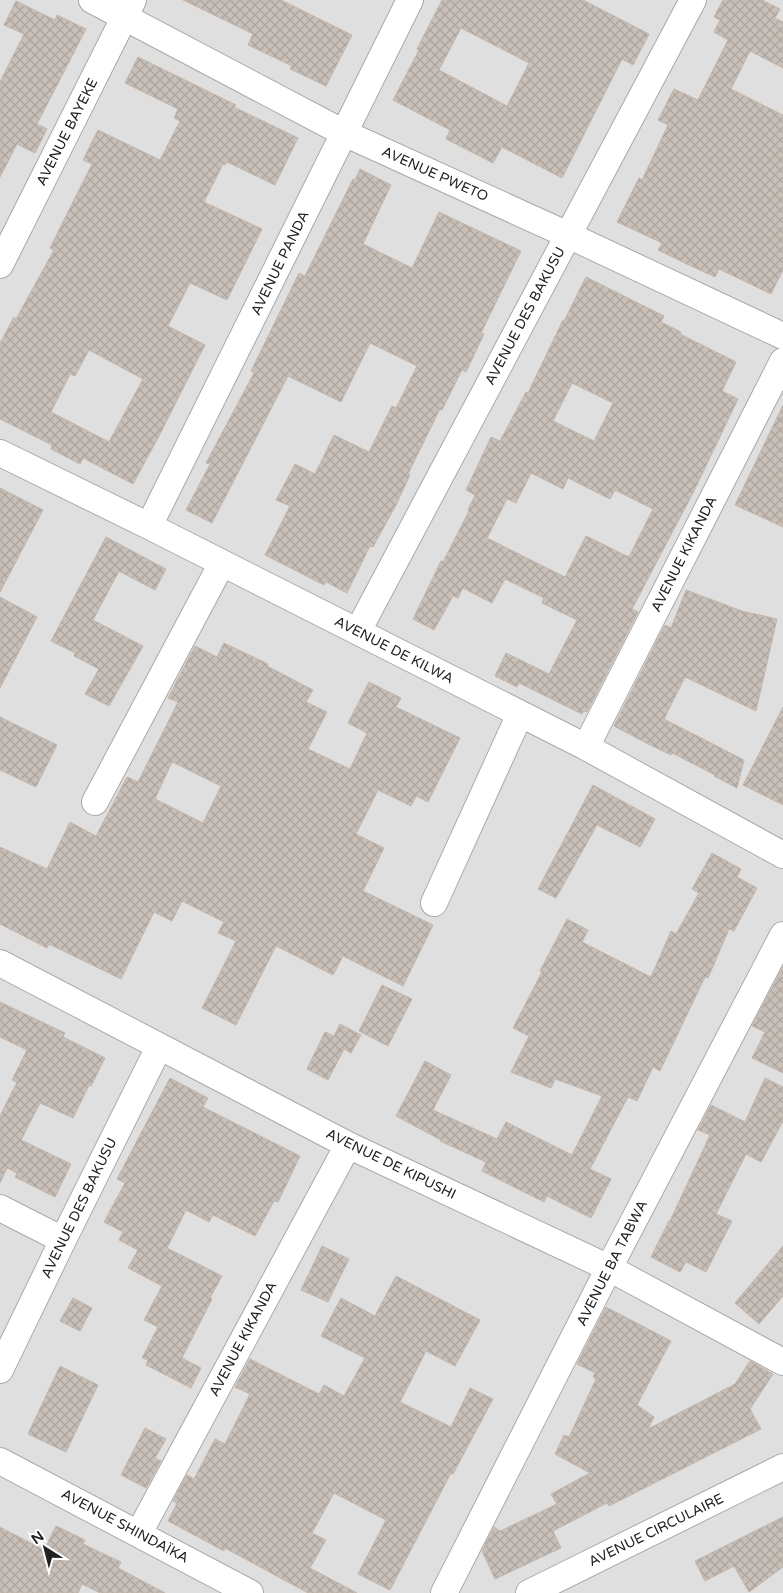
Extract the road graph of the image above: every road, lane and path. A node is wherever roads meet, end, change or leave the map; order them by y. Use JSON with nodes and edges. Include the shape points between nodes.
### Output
{"nodes":[{"id":1,"x":92,"y":0,"type":"edge"},
{"id":2,"x":410,"y":0,"type":"edge"},
{"id":3,"x":693,"y":0,"type":"edge"},
{"id":4,"x":129,"y":9,"type":"edge"},
{"id":5,"x":344,"y":133,"type":"junction"},
{"id":6,"x":568,"y":235,"type":"junction"},
{"id":7,"x":0,"y":265,"type":"edge"},
{"id":8,"x":783,"y":336,"type":"edge"},
{"id":9,"x":783,"y":361,"type":"edge"},
{"id":10,"x":0,"y":453,"type":"edge"},
{"id":11,"x":150,"y":526,"type":"junction"},
{"id":12,"x":222,"y":563,"type":"junction"},
{"id":13,"x":358,"y":631,"type":"junction"},
{"id":14,"x":520,"y":714,"type":"junction"},
{"id":15,"x":586,"y":747,"type":"junction"},
{"id":16,"x":95,"y":802,"type":"dead end"},
{"id":17,"x":783,"y":855,"type":"edge"},
{"id":18,"x":434,"y":903,"type":"dead end"},
{"id":19,"x":783,"y":935,"type":"edge"},
{"id":20,"x":0,"y":963,"type":"edge"},
{"id":21,"x":160,"y":1047,"type":"junction"},
{"id":22,"x":348,"y":1145,"type":"junction"},
{"id":23,"x":0,"y":1208,"type":"edge"},
{"id":24,"x":63,"y":1240,"type":"junction"},
{"id":25,"x":609,"y":1268,"type":"junction"},
{"id":26,"x":783,"y":1362,"type":"edge"},
{"id":27,"x":0,"y":1370,"type":"edge"},
{"id":28,"x":0,"y":1461,"type":"edge"},
{"id":29,"x":783,"y":1467,"type":"edge"},
{"id":30,"x":139,"y":1533,"type":"junction"},
{"id":31,"x":250,"y":1593,"type":"edge"},
{"id":32,"x":444,"y":1593,"type":"edge"},
{"id":33,"x":529,"y":1593,"type":"edge"}],
"edges":[{"from":1,"to":4,"type":"street","name":"AVENUE PWETO"},
{"from":2,"to":5,"type":"street","name":"AVENUE PANDA"},
{"from":3,"to":6,"type":"street","name":"AVENUE DES BAKUSU"},
{"from":4,"to":5,"type":"street","name":"AVENUE PWETO"},
{"from":4,"to":7,"type":"street","name":"AVENUE BAYEKE"},
{"from":5,"to":6,"type":"street","name":"AVENUE PWETO"},
{"from":5,"to":11,"type":"street","name":"AVENUE PANDA"},
{"from":6,"to":8,"type":"street","name":"AVENUE PWETO"},
{"from":6,"to":13,"type":"street","name":"AVENUE DES BAKUSU"},
{"from":9,"to":15,"type":"street","name":"AVENUE KIKANDA"},
{"from":10,"to":11,"type":"street","name":"AVENUE DE KILWA"},
{"from":11,"to":12,"type":"street","name":"AVENUE DE KILWA"},
{"from":12,"to":13,"type":"street","name":"AVENUE DE KILWA"},
{"from":12,"to":16,"type":"street"},
{"from":13,"to":14,"type":"street","name":"AVENUE DE KILWA"},
{"from":14,"to":15,"type":"street","name":"AVENUE DE KILWA"},
{"from":14,"to":18,"type":"street"},
{"from":15,"to":17,"type":"street","name":"AVENUE DE KILWA"},
{"from":19,"to":25,"type":"street","name":"AVENUE BA TABWA"},
{"from":20,"to":21,"type":"street","name":"AVENUE DE KIPUSHI"},
{"from":21,"to":22,"type":"street","name":"AVENUE DE KIPUSHI"},
{"from":21,"to":24,"type":"street","name":"AVENUE DES BAKUSU"},
{"from":22,"to":25,"type":"street","name":"AVENUE DE KIPUSHI"},
{"from":22,"to":30,"type":"street","name":"AVENUE KIKANDA"},
{"from":23,"to":24,"type":"street"},
{"from":24,"to":27,"type":"street","name":"AVENUE DES BAKUSU"},
{"from":25,"to":26,"type":"street","name":"AVENUE DE KIPUSHI"},
{"from":25,"to":32,"type":"street","name":"AVENUE BA TABWA"},
{"from":28,"to":30,"type":"street","name":"AVENUE SHINDAÏKA"},
{"from":29,"to":33,"type":"street","name":"AVENUE CIRCULAIRE"},
{"from":30,"to":31,"type":"street","name":"AVENUE SHINDAÏKA"}]}
